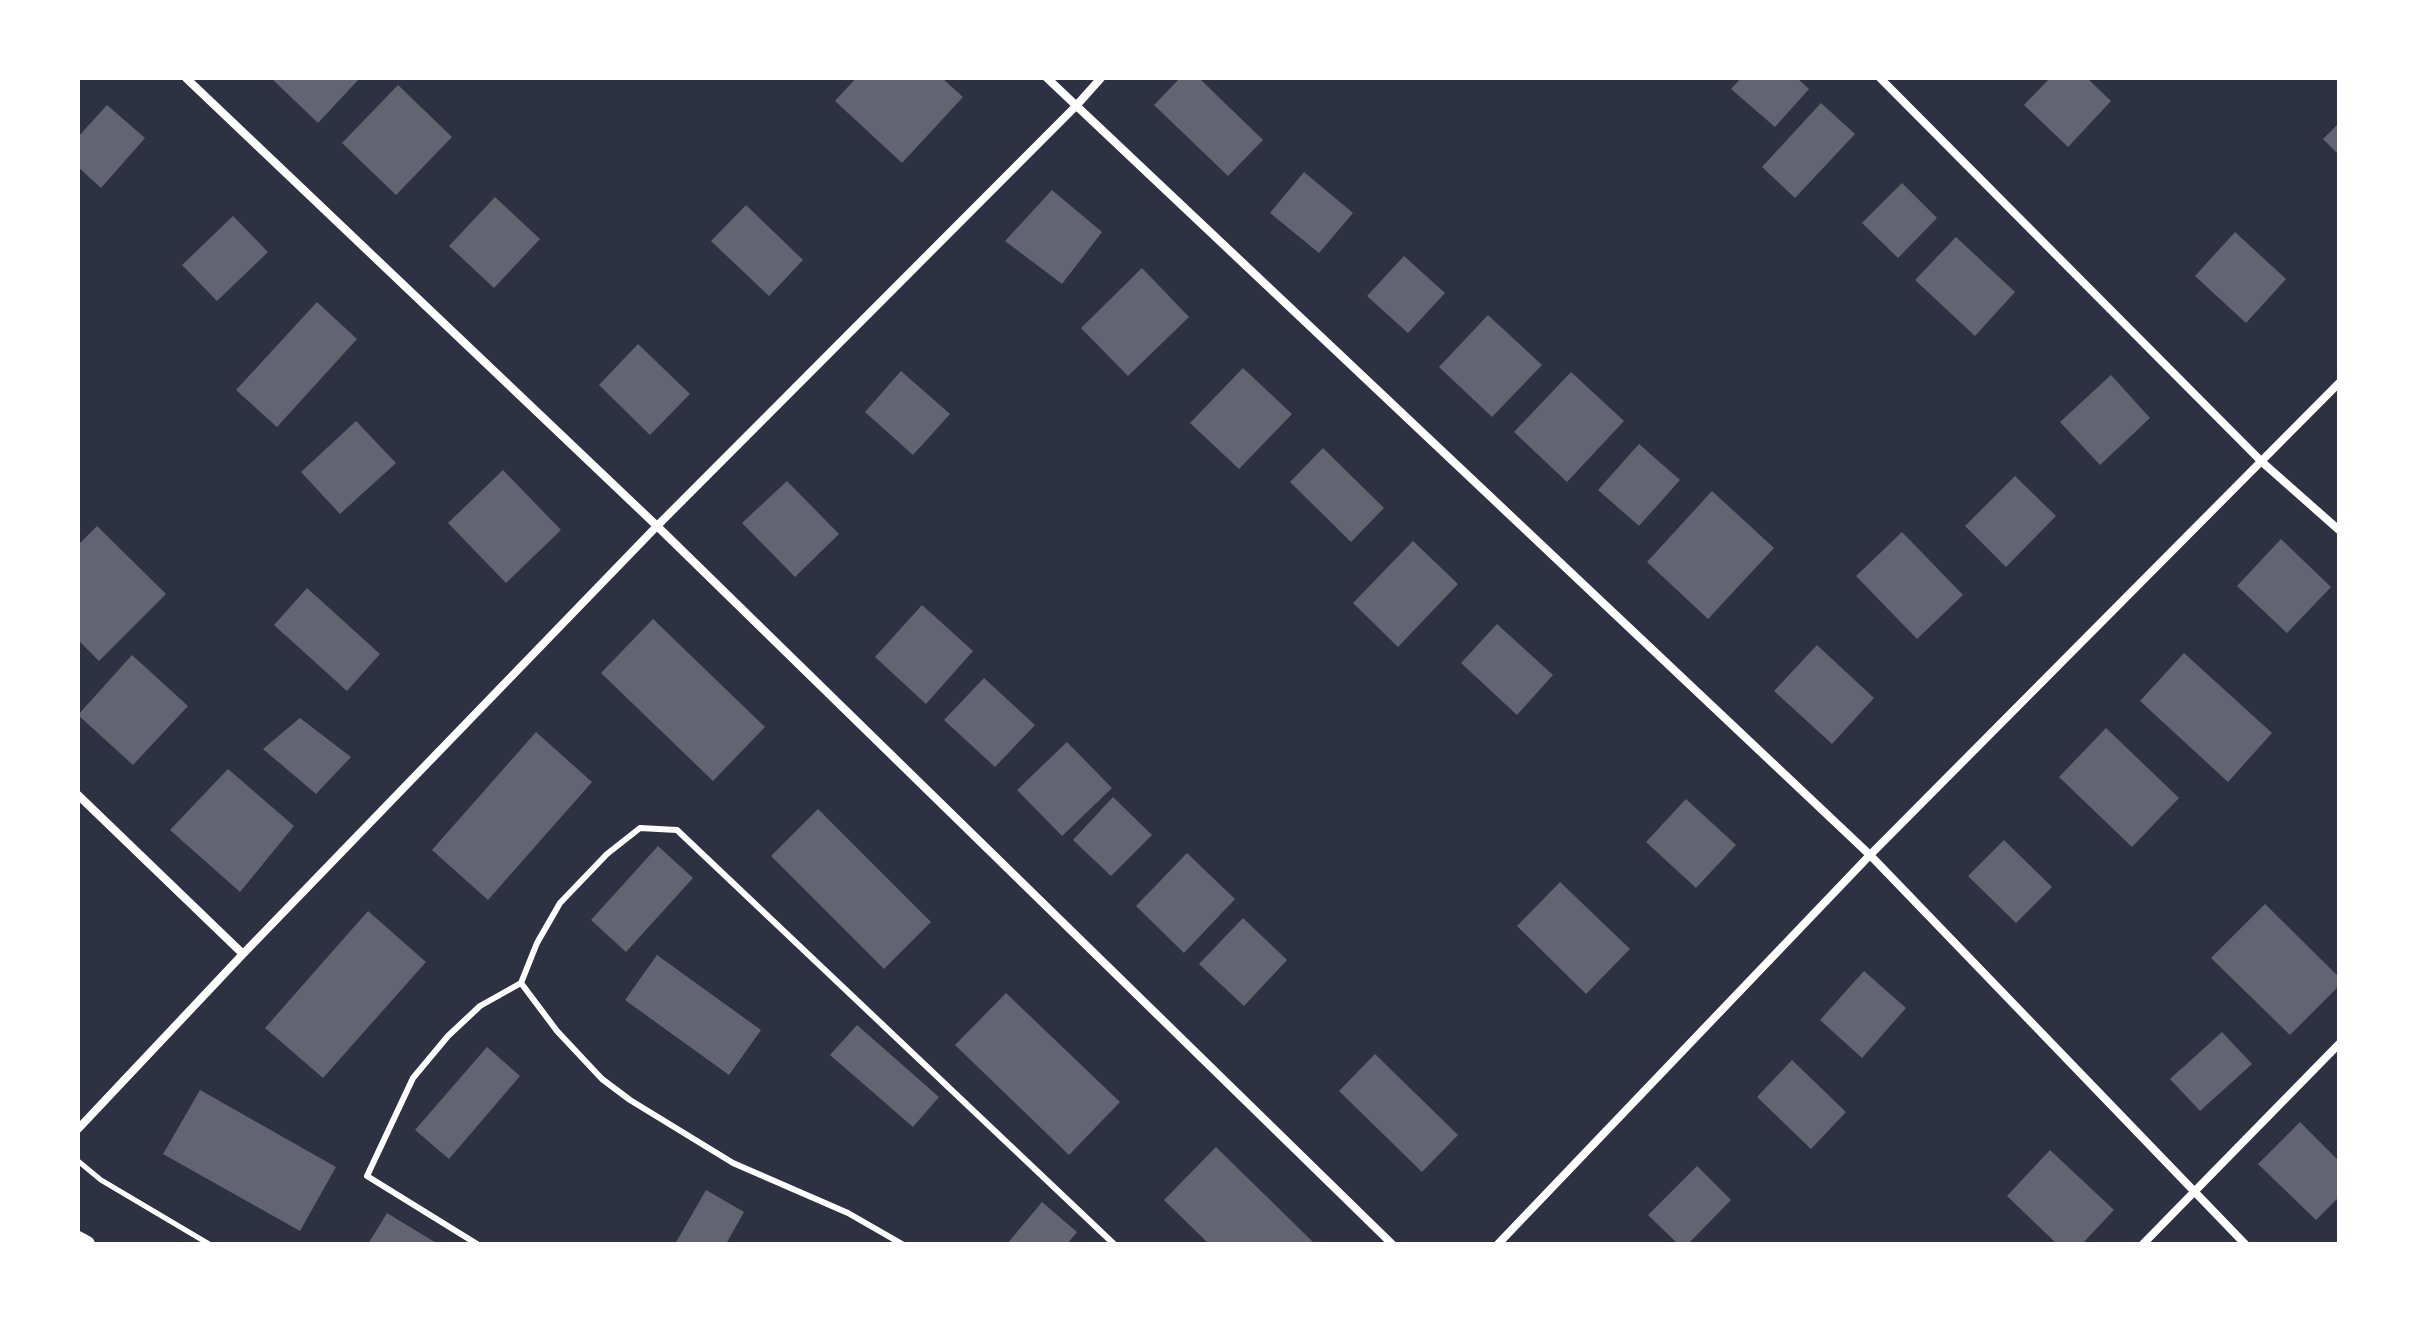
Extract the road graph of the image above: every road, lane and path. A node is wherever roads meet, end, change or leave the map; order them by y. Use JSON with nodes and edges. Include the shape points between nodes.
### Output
{"nodes":[{"id":1,"x":186,"y":78,"type":"edge"},
{"id":2,"x":1047,"y":78,"type":"edge"},
{"id":3,"x":1101,"y":78,"type":"edge"},
{"id":4,"x":1880,"y":78,"type":"edge"},
{"id":5,"x":1076,"y":106,"type":"junction"},
{"id":6,"x":2339,"y":383,"type":"edge"},
{"id":7,"x":2262,"y":462,"type":"junction"},
{"id":8,"x":657,"y":526,"type":"junction"},
{"id":9,"x":2339,"y":530,"type":"edge"},
{"id":10,"x":78,"y":795,"type":"edge"},
{"id":11,"x":1870,"y":855,"type":"junction"},
{"id":12,"x":243,"y":954,"type":"junction"},
{"id":13,"x":521,"y":983,"type":"junction"},
{"id":14,"x":2339,"y":1044,"type":"edge"},
{"id":15,"x":78,"y":1129,"type":"edge"},
{"id":16,"x":78,"y":1161,"type":"edge"},
{"id":17,"x":2193,"y":1191,"type":"junction"},
{"id":18,"x":78,"y":1239,"type":"edge"},
{"id":19,"x":87,"y":1244,"type":"edge"},
{"id":20,"x":209,"y":1244,"type":"edge"},
{"id":21,"x":477,"y":1244,"type":"edge"},
{"id":22,"x":902,"y":1244,"type":"edge"},
{"id":23,"x":1114,"y":1244,"type":"edge"},
{"id":24,"x":1392,"y":1244,"type":"edge"},
{"id":25,"x":1498,"y":1244,"type":"edge"},
{"id":26,"x":2143,"y":1244,"type":"edge"},
{"id":27,"x":2245,"y":1244,"type":"edge"}],
"edges":[{"from":1,"to":8,"type":"street"},
{"from":2,"to":5,"type":"street"},
{"from":3,"to":5,"type":"street"},
{"from":4,"to":7,"type":"street"},
{"from":5,"to":8,"type":"street"},
{"from":5,"to":11,"type":"street"},
{"from":6,"to":7,"type":"street"},
{"from":7,"to":9,"type":"street"},
{"from":7,"to":11,"type":"street"},
{"from":8,"to":12,"type":"street"},
{"from":8,"to":24,"type":"street"},
{"from":10,"to":12,"type":"street"},
{"from":11,"to":17,"type":"street"},
{"from":11,"to":25,"type":"street"},
{"from":12,"to":15,"type":"street"},
{"from":13,"to":21,"type":"lane","via":[[480,1006],[413,1078],[367,1176]]},
{"from":13,"to":22,"type":"lane","via":[[557,1031],[630,1100],[733,1163],[848,1213]]},
{"from":13,"to":23,"type":"lane","via":[[560,903],[607,854],[640,828],[677,830]]},
{"from":14,"to":17,"type":"street"},
{"from":16,"to":20,"type":"path"},
{"from":17,"to":26,"type":"street"},
{"from":17,"to":27,"type":"street"},
{"from":18,"to":19,"type":"main road"}]}
